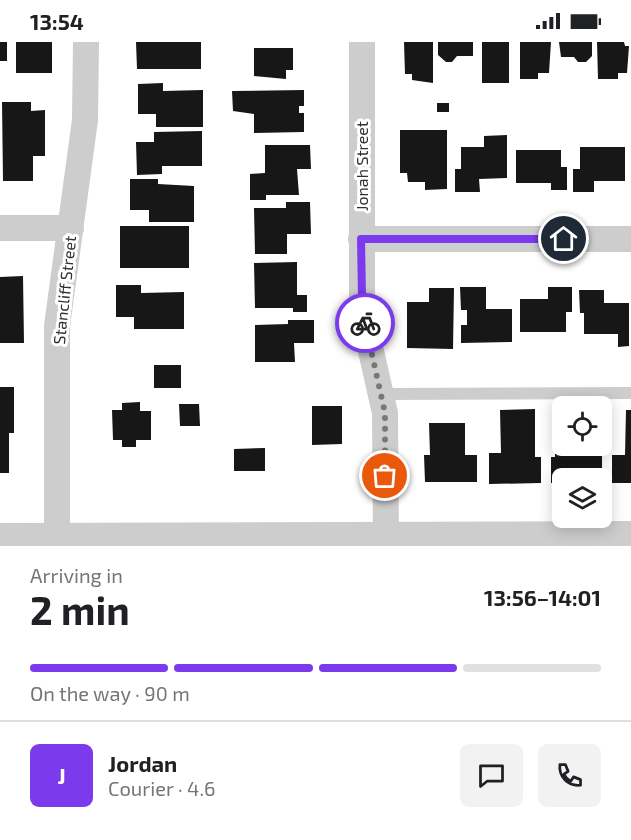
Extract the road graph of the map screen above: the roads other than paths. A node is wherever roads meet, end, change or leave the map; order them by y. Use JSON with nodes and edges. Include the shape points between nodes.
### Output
{"nodes":[{"id":1,"x":86,"y":42,"type":"edge"},
{"id":2,"x":362,"y":42,"type":"edge"},
{"id":3,"x":0,"y":228,"type":"edge"},
{"id":4,"x":71,"y":228,"type":"junction"},
{"id":5,"x":361,"y":239,"type":"junction"},
{"id":6,"x":631,"y":239,"type":"edge"},
{"id":7,"x":631,"y":393,"type":"edge"},
{"id":8,"x":382,"y":394,"type":"junction"},
{"id":9,"x":631,"y":537,"type":"edge"},
{"id":10,"x":0,"y":539,"type":"edge"},
{"id":11,"x":386,"y":539,"type":"junction"},
{"id":12,"x":57,"y":542,"type":"edge"},
{"id":13,"x":302,"y":542,"type":"edge"}],
"edges":[{"from":1,"to":4,"type":"street","name":"Stancliff Street","via":[[85,120]]},
{"from":2,"to":5,"type":"street","name":"Jonah Street"},
{"from":3,"to":4,"type":"street"},
{"from":4,"to":12,"type":"street","name":"Stancliff Street","via":[[57,326]]},
{"from":5,"to":6,"type":"street"},
{"from":5,"to":8,"type":"street","name":"Jonah Street","via":[[363,307]]},
{"from":7,"to":8,"type":"lane"},
{"from":8,"to":11,"type":"street","name":"Jonah Street"},
{"from":9,"to":11,"type":"street"},
{"from":10,"to":12,"type":"street"},
{"from":11,"to":13,"type":"street"},
{"from":12,"to":13,"type":"street"}]}
